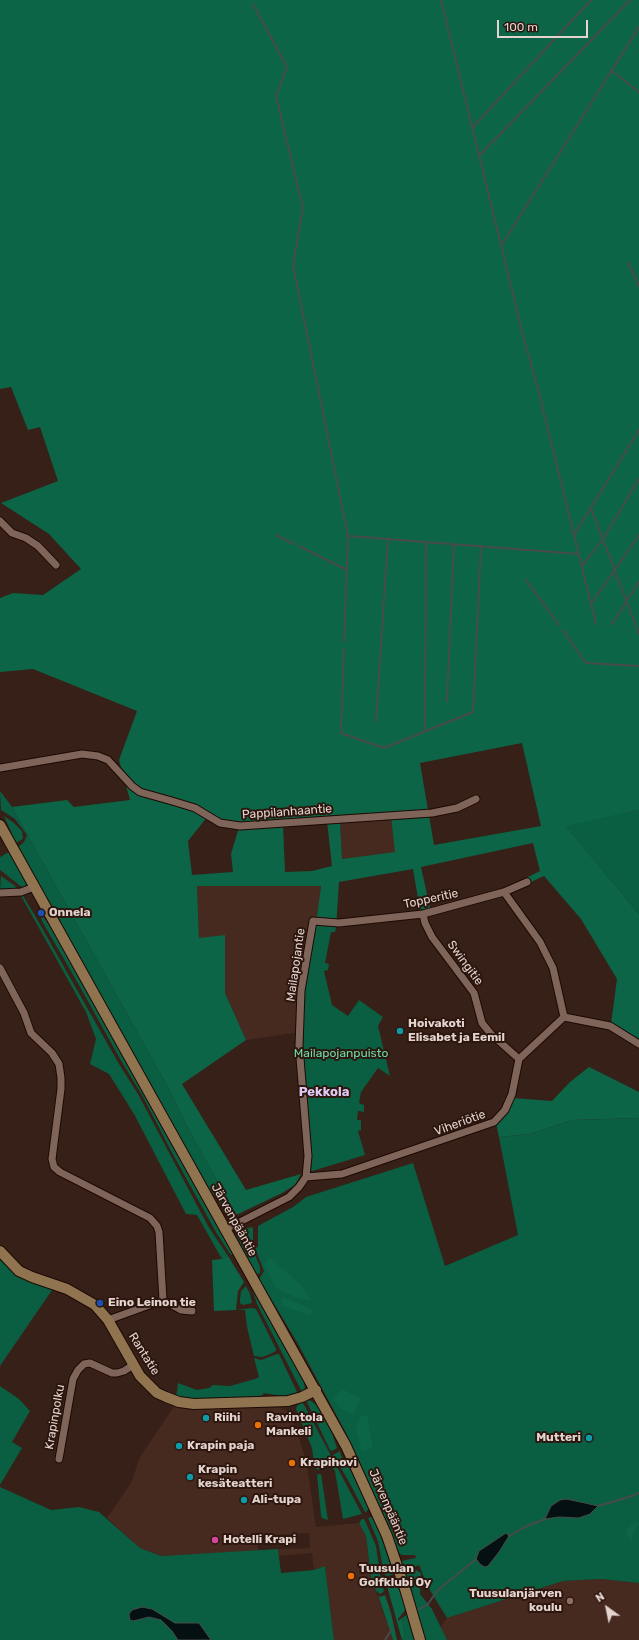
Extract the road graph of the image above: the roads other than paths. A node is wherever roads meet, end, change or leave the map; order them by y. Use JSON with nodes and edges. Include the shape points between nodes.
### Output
{"nodes":[{"id":1,"x":0,"y":521,"type":"edge"},
{"id":2,"x":56,"y":565,"type":"dead end"},
{"id":3,"x":0,"y":768,"type":"edge"},
{"id":4,"x":476,"y":799,"type":"dead end"},
{"id":5,"x":0,"y":825,"type":"edge"},
{"id":6,"x":527,"y":882,"type":"dead end"},
{"id":7,"x":34,"y":887,"type":"junction"},
{"id":8,"x":504,"y":892,"type":"junction"},
{"id":9,"x":0,"y":893,"type":"edge"},
{"id":10,"x":423,"y":914,"type":"junction"},
{"id":11,"x":313,"y":921,"type":"joint"},
{"id":12,"x":0,"y":968,"type":"edge"},
{"id":13,"x":2,"y":976,"type":"edge"},
{"id":14,"x":564,"y":1017,"type":"junction"},
{"id":15,"x":639,"y":1044,"type":"edge"},
{"id":16,"x":519,"y":1059,"type":"junction"},
{"id":17,"x":306,"y":1176,"type":"junction"},
{"id":18,"x":224,"y":1230,"type":"junction"},
{"id":19,"x":0,"y":1251,"type":"edge"},
{"id":20,"x":163,"y":1300,"type":"junction"},
{"id":21,"x":192,"y":1311,"type":"dead end"},
{"id":22,"x":108,"y":1320,"type":"junction"},
{"id":23,"x":133,"y":1365,"type":"junction"},
{"id":24,"x":316,"y":1390,"type":"junction"},
{"id":25,"x":59,"y":1459,"type":"dead end"},
{"id":26,"x":420,"y":1640,"type":"edge"}],
"edges":[{"from":1,"to":2,"type":"street","via":[[12,533],[38,546]]},
{"from":3,"to":4,"type":"street","name":"Pappilanhaantie","via":[[82,754],[98,756],[108,760],[140,792],[186,805],[220,823],[240,826],[432,813],[457,808]]},
{"from":5,"to":7,"type":"main road","name":"Järvenpääntie"},
{"from":6,"to":8,"type":"street","name":"Topperitie"},
{"from":7,"to":9,"type":"street","via":[[21,892]]},
{"from":7,"to":18,"type":"main road","name":"Järvenpääntie"},
{"from":8,"to":10,"type":"street","name":"Topperitie"},
{"from":8,"to":14,"type":"street","via":[[540,942],[553,968]]},
{"from":10,"to":11,"type":"street","name":"Topperitie","via":[[339,923]]},
{"from":10,"to":16,"type":"street","name":"Swingitie","via":[[432,937],[474,993],[482,1022],[491,1034]]},
{"from":11,"to":17,"type":"street","name":"Mailapojantie","via":[[301,991],[299,1046],[308,1156]]},
{"from":12,"to":13,"type":"street"},
{"from":13,"to":20,"type":"street","via":[[24,1013],[32,1033],[59,1064],[61,1089],[52,1159],[54,1167],[150,1218],[157,1226],[160,1232]]},
{"from":14,"to":15,"type":"street","via":[[610,1026]]},
{"from":14,"to":16,"type":"street"},
{"from":16,"to":17,"type":"street","name":"Viheriötie","via":[[512,1094],[505,1110],[494,1122],[342,1174]]},
{"from":17,"to":18,"type":"street","via":[[289,1197]]},
{"from":18,"to":24,"type":"main road","name":"Järvenpääntie"},
{"from":19,"to":22,"type":"main road","name":"Rantatie","via":[[19,1271],[84,1298]]},
{"from":20,"to":21,"type":"street","via":[[181,1310]]},
{"from":20,"to":22,"type":"street"},
{"from":22,"to":23,"type":"main road","name":"Rantatie"},
{"from":23,"to":24,"type":"main road","name":"Rantatie","via":[[157,1393],[179,1402],[194,1404],[288,1401]]},
{"from":23,"to":25,"type":"street","name":"Krapinpolku","via":[[117,1373],[90,1363],[84,1364],[78,1370],[73,1379]]},
{"from":24,"to":26,"type":"main road","name":"Järvenpääntie","via":[[377,1511]]}]}
